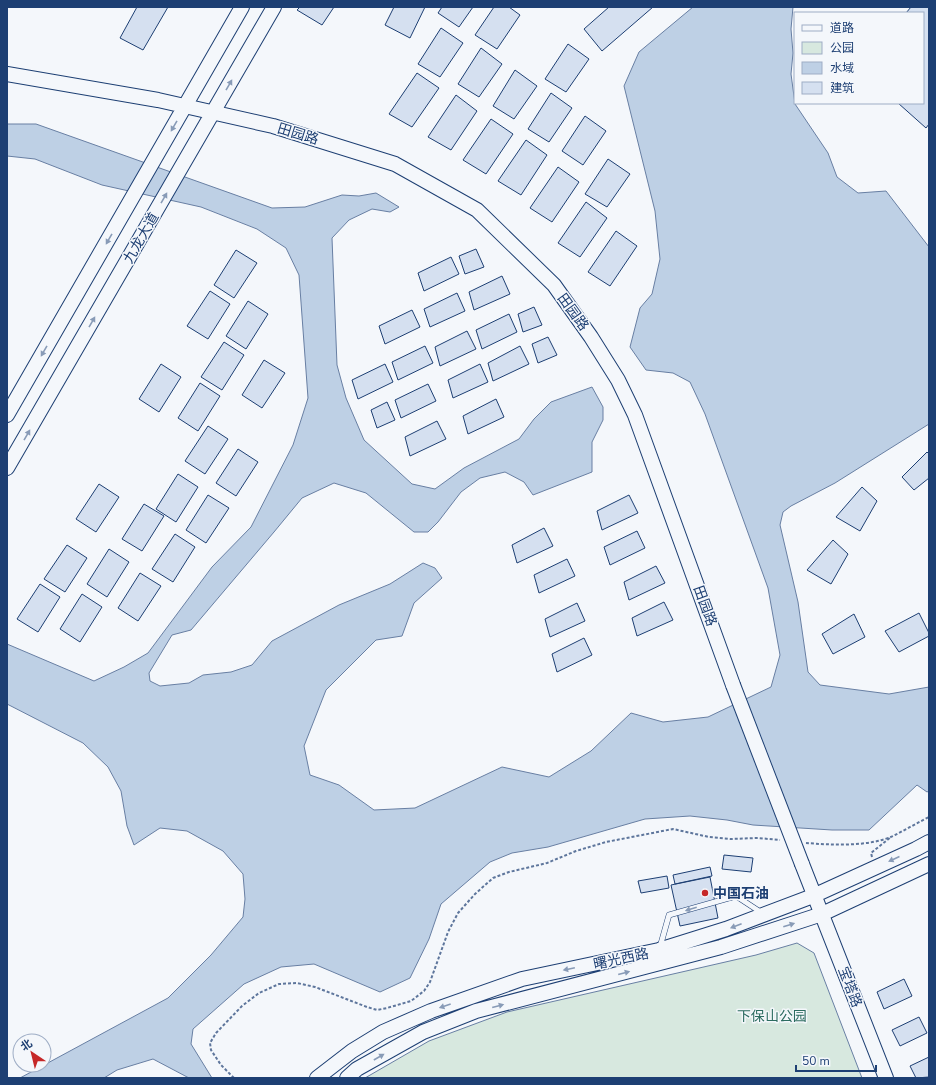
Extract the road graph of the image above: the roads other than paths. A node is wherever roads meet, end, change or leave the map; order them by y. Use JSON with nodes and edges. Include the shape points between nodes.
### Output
{"nodes":[{"id":1,"x":242,"y":7,"type":"edge"},
{"id":2,"x":274,"y":7,"type":"edge"},
{"id":3,"x":7,"y":74,"type":"edge"},
{"id":4,"x":185,"y":106,"type":"junction"},
{"id":5,"x":214,"y":113,"type":"junction"},
{"id":6,"x":7,"y":415,"type":"edge"},
{"id":7,"x":7,"y":468,"type":"edge"},
{"id":8,"x":929,"y":842,"type":"edge"},
{"id":9,"x":929,"y":864,"type":"edge"},
{"id":10,"x":813,"y":896,"type":"junction"},
{"id":11,"x":765,"y":914,"type":"junction"},
{"id":12,"x":822,"y":914,"type":"junction"},
{"id":13,"x":659,"y":950,"type":"junction"},
{"id":14,"x":317,"y":1078,"type":"edge"},
{"id":15,"x":346,"y":1078,"type":"edge"},
{"id":16,"x":886,"y":1078,"type":"edge"}],
"edges":[{"from":1,"to":4,"type":"main road","name":"九龙大道"},
{"from":5,"to":2,"type":"main road","name":"九龙大道","one_way":true},
{"from":3,"to":4,"type":"main road","name":"田园路"},
{"from":4,"to":5,"type":"main road","name":"田园路"},
{"from":4,"to":6,"type":"main road","name":"九龙大道","one_way":true},
{"from":7,"to":5,"type":"main road","name":"九龙大道","one_way":true},
{"from":5,"to":10,"type":"main road","name":"田园路","bridge":true,"via":[[273,126],[395,164],[477,210],[554,286],[591,337],[618,380],[635,415]]},
{"from":8,"to":10,"type":"main road","name":"曙光西路","one_way":true},
{"from":9,"to":12,"type":"main road","name":"曙光西路"},
{"from":10,"to":11,"type":"main road","name":"曙光西路"},
{"from":10,"to":12,"type":"main road","name":"宝塔路"},
{"from":11,"to":13,"type":"main road","name":"曙光西路","one_way":true},
{"from":11,"to":13,"type":"lane","one_way":true,"via":[[736,896],[669,915]]},
{"from":15,"to":12,"type":"main road","name":"曙光西路","one_way":true,"via":[[357,1069],[423,1032],[476,1012],[721,947]]},
{"from":12,"to":16,"type":"main road","name":"宝塔路"},
{"from":13,"to":14,"type":"main road","name":"曙光西路","one_way":true,"via":[[522,979],[431,1011],[383,1032],[352,1051]]}]}
